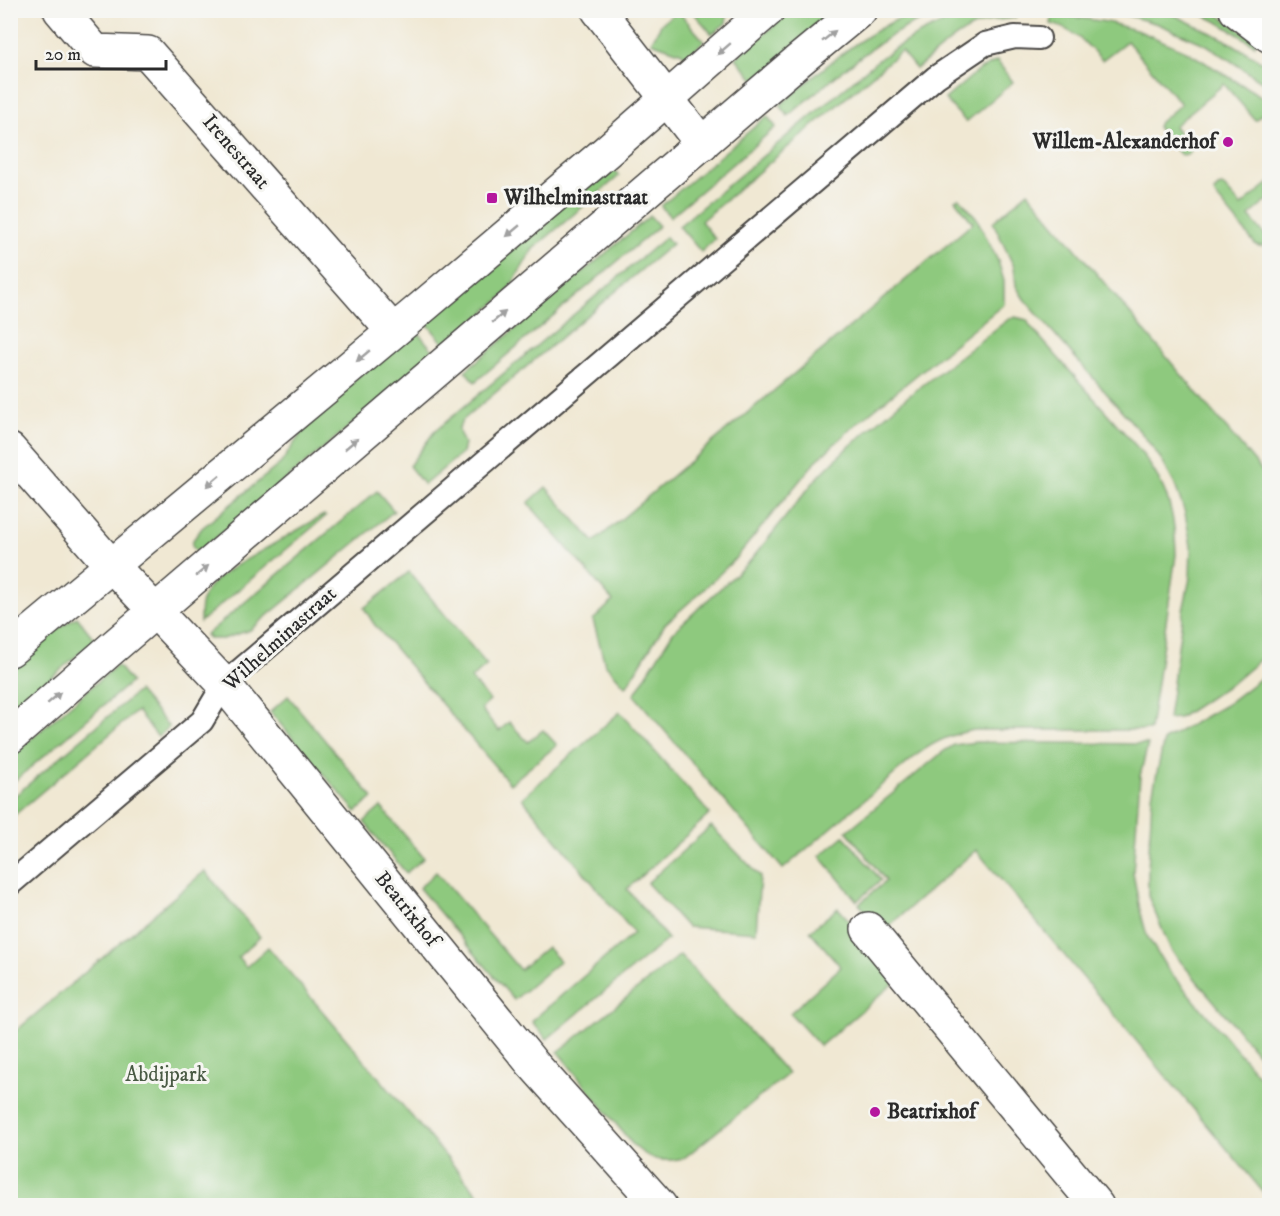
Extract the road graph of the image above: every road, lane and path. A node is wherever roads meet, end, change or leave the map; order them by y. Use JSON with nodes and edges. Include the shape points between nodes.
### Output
{"nodes":[{"id":1,"x":60,"y":10,"type":"edge"},
{"id":2,"x":598,"y":10,"type":"edge"},
{"id":3,"x":768,"y":10,"type":"edge"},
{"id":4,"x":860,"y":10,"type":"edge"},
{"id":5,"x":1236,"y":10,"type":"edge"},
{"id":6,"x":1269,"y":36,"type":"edge"},
{"id":7,"x":1039,"y":38,"type":"dead end"},
{"id":8,"x":668,"y":99,"type":"junction"},
{"id":9,"x":702,"y":144,"type":"junction"},
{"id":10,"x":393,"y":331,"type":"junction"},
{"id":11,"x":10,"y":450,"type":"edge"},
{"id":12,"x":112,"y":565,"type":"junction"},
{"id":13,"x":155,"y":611,"type":"junction"},
{"id":14,"x":10,"y":650,"type":"edge"},
{"id":15,"x":224,"y":684,"type":"junction"},
{"id":16,"x":10,"y":736,"type":"edge"},
{"id":17,"x":10,"y":884,"type":"edge"},
{"id":18,"x":868,"y":929,"type":"dead end"},
{"id":19,"x":660,"y":1206,"type":"edge"},
{"id":20,"x":1097,"y":1206,"type":"edge"}],
"edges":[{"from":1,"to":10,"type":"street","name":"Irenestraat","via":[[95,51],[148,53]]},
{"from":2,"to":8,"type":"street"},
{"from":3,"to":8,"type":"street","one_way":true},
{"from":9,"to":4,"type":"street","one_way":true},
{"from":5,"to":6,"type":"street"},
{"from":7,"to":15,"type":"lane","name":"Wilhelminastraat","via":[[1015,37],[985,44],[936,77]]},
{"from":8,"to":9,"type":"street"},
{"from":8,"to":10,"type":"street","one_way":true},
{"from":13,"to":9,"type":"street","one_way":true},
{"from":10,"to":12,"type":"street","one_way":true},
{"from":11,"to":12,"type":"street","name":"Beatrixhof"},
{"from":12,"to":13,"type":"street","name":"Beatrixhof"},
{"from":12,"to":14,"type":"street"},
{"from":13,"to":15,"type":"street","name":"Beatrixhof"},
{"from":16,"to":13,"type":"street","one_way":true},
{"from":15,"to":17,"type":"lane","name":"Wilhelminastraat","via":[[202,721]]},
{"from":15,"to":19,"type":"street","name":"Beatrixhof","via":[[532,1063]]},
{"from":18,"to":20,"type":"street"}]}
